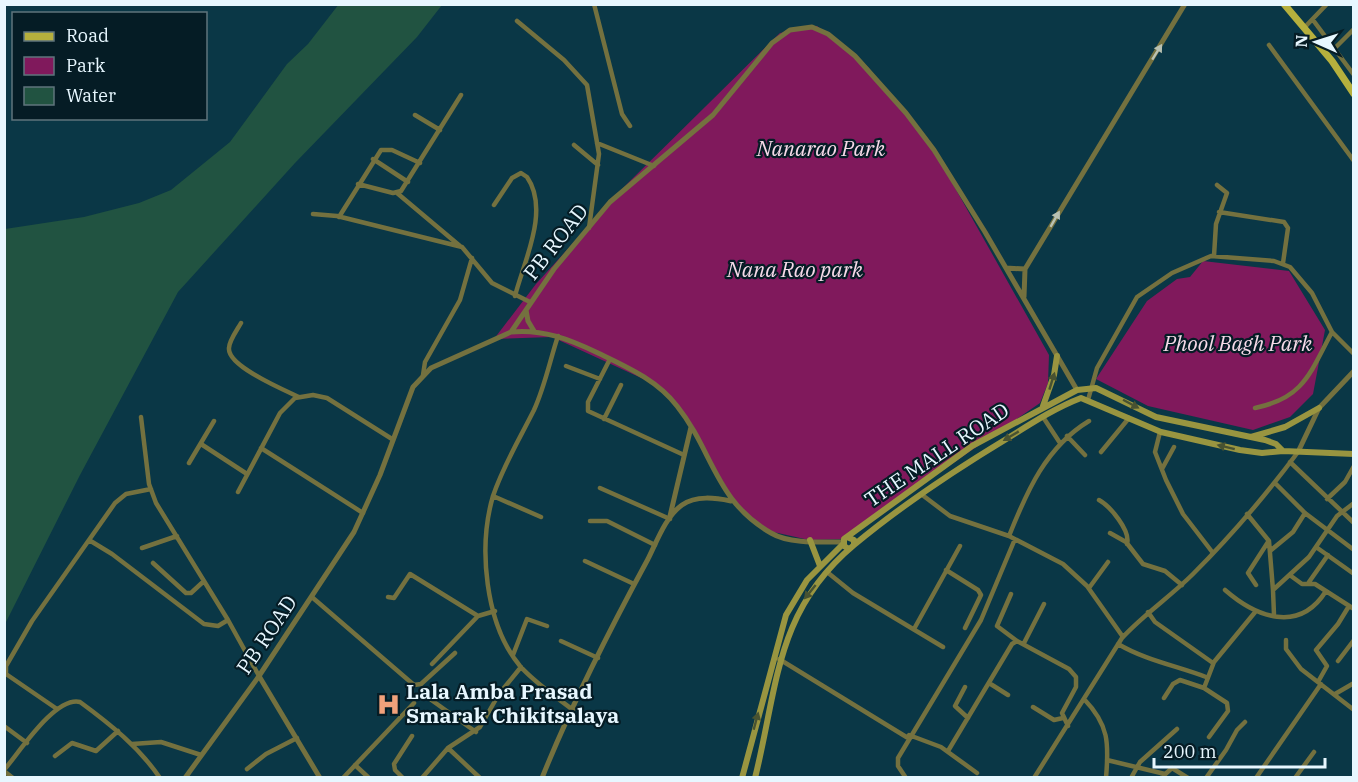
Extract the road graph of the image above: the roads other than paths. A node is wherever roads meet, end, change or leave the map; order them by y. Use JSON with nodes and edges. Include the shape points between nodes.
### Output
{"nodes":[{"id":1,"x":594,"y":4,"type":"edge"},
{"id":2,"x":1185,"y":4,"type":"edge"},
{"id":3,"x":1284,"y":4,"type":"edge"},
{"id":4,"x":1327,"y":4,"type":"edge"},
{"id":5,"x":1314,"y":20,"type":"junction"},
{"id":6,"x":518,"y":21,"type":"dead end"},
{"id":7,"x":1304,"y":28,"type":"junction"},
{"id":8,"x":1353,"y":29,"type":"edge"},
{"id":9,"x":1269,"y":45,"type":"dead end"},
{"id":10,"x":1334,"y":49,"type":"junction"},
{"id":11,"x":1353,"y":75,"type":"edge"},
{"id":12,"x":1353,"y":94,"type":"edge"},
{"id":13,"x":461,"y":95,"type":"dead end"},
{"id":14,"x":415,"y":115,"type":"dead end"},
{"id":15,"x":630,"y":126,"type":"dead end"},
{"id":16,"x":440,"y":130,"type":"junction"},
{"id":17,"x":597,"y":143,"type":"junction"},
{"id":18,"x":573,"y":145,"type":"dead end"},
{"id":19,"x":374,"y":159,"type":"junction"},
{"id":20,"x":1353,"y":161,"type":"edge"},
{"id":21,"x":420,"y":163,"type":"junction"},
{"id":22,"x":598,"y":165,"type":"junction"},
{"id":23,"x":654,"y":166,"type":"junction"},
{"id":24,"x":408,"y":182,"type":"junction"},
{"id":25,"x":358,"y":183,"type":"junction"},
{"id":26,"x":1216,"y":185,"type":"dead end"},
{"id":27,"x":397,"y":193,"type":"junction"},
{"id":28,"x":494,"y":205,"type":"dead end"},
{"id":29,"x":1219,"y":212,"type":"junction"},
{"id":30,"x":314,"y":214,"type":"dead end"},
{"id":31,"x":339,"y":217,"type":"junction"},
{"id":32,"x":589,"y":229,"type":"junction"},
{"id":33,"x":462,"y":247,"type":"junction"},
{"id":34,"x":1214,"y":256,"type":"junction"},
{"id":35,"x":472,"y":258,"type":"junction"},
{"id":36,"x":1283,"y":263,"type":"junction"},
{"id":37,"x":1006,"y":268,"type":"junction"},
{"id":38,"x":1025,"y":269,"type":"junction"},
{"id":39,"x":514,"y":296,"type":"junction"},
{"id":40,"x":1025,"y":300,"type":"junction"},
{"id":41,"x":528,"y":305,"type":"junction"},
{"id":42,"x":241,"y":323,"type":"dead end"},
{"id":43,"x":534,"y":330,"type":"junction"},
{"id":44,"x":1332,"y":332,"type":"junction"},
{"id":45,"x":511,"y":333,"type":"junction"},
{"id":46,"x":558,"y":336,"type":"junction"},
{"id":47,"x":1353,"y":354,"type":"edge"},
{"id":48,"x":1057,"y":356,"type":"junction"},
{"id":49,"x":610,"y":359,"type":"junction"},
{"id":50,"x":566,"y":366,"type":"dead end"},
{"id":51,"x":1353,"y":371,"type":"edge"},
{"id":52,"x":423,"y":375,"type":"junction"},
{"id":53,"x":600,"y":379,"type":"junction"},
{"id":54,"x":621,"y":385,"type":"dead end"},
{"id":55,"x":1090,"y":388,"type":"junction"},
{"id":56,"x":1077,"y":390,"type":"junction"},
{"id":57,"x":299,"y":397,"type":"junction"},
{"id":58,"x":1084,"y":399,"type":"junction"},
{"id":59,"x":1044,"y":406,"type":"junction"},
{"id":60,"x":1255,"y":408,"type":"dead end"},
{"id":61,"x":1319,"y":408,"type":"junction"},
{"id":62,"x":141,"y":417,"type":"dead end"},
{"id":63,"x":1043,"y":417,"type":"junction"},
{"id":64,"x":1129,"y":418,"type":"junction"},
{"id":65,"x":604,"y":419,"type":"junction"},
{"id":66,"x":214,"y":421,"type":"dead end"},
{"id":67,"x":1089,"y":421,"type":"dead end"},
{"id":68,"x":691,"y":427,"type":"junction"},
{"id":69,"x":1160,"y":432,"type":"junction"},
{"id":70,"x":1067,"y":436,"type":"junction"},
{"id":71,"x":1250,"y":437,"type":"junction"},
{"id":72,"x":392,"y":439,"type":"junction"},
{"id":73,"x":1060,"y":443,"type":"junction"},
{"id":74,"x":201,"y":444,"type":"junction"},
{"id":75,"x":1174,"y":447,"type":"dead end"},
{"id":76,"x":261,"y":448,"type":"junction"},
{"id":77,"x":1283,"y":451,"type":"junction"},
{"id":78,"x":1101,"y":452,"type":"dead end"},
{"id":79,"x":1298,"y":452,"type":"junction"},
{"id":80,"x":1353,"y":454,"type":"edge"},
{"id":81,"x":684,"y":455,"type":"junction"},
{"id":82,"x":1085,"y":455,"type":"dead end"},
{"id":83,"x":1290,"y":462,"type":"junction"},
{"id":84,"x":189,"y":463,"type":"dead end"},
{"id":85,"x":1353,"y":466,"type":"edge"},
{"id":86,"x":1162,"y":469,"type":"junction"},
{"id":87,"x":248,"y":474,"type":"junction"},
{"id":88,"x":1275,"y":483,"type":"junction"},
{"id":89,"x":600,"y":488,"type":"dead end"},
{"id":90,"x":151,"y":489,"type":"junction"},
{"id":91,"x":238,"y":492,"type":"dead end"},
{"id":92,"x":921,"y":494,"type":"junction"},
{"id":93,"x":493,"y":496,"type":"junction"},
{"id":94,"x":1327,"y":499,"type":"junction"},
{"id":95,"x":1099,"y":500,"type":"dead end"},
{"id":96,"x":731,"y":501,"type":"junction"},
{"id":97,"x":1353,"y":503,"type":"edge"},
{"id":98,"x":1341,"y":512,"type":"junction"},
{"id":99,"x":363,"y":513,"type":"junction"},
{"id":100,"x":1305,"y":513,"type":"junction"},
{"id":101,"x":1247,"y":514,"type":"junction"},
{"id":102,"x":541,"y":517,"type":"dead end"},
{"id":103,"x":670,"y":518,"type":"junction"},
{"id":104,"x":590,"y":521,"type":"dead end"},
{"id":105,"x":1353,"y":523,"type":"edge"},
{"id":106,"x":1327,"y":531,"type":"junction"},
{"id":107,"x":1110,"y":533,"type":"dead end"},
{"id":108,"x":177,"y":536,"type":"junction"},
{"id":109,"x":1009,"y":536,"type":"junction"},
{"id":110,"x":1015,"y":539,"type":"junction"},
{"id":111,"x":89,"y":540,"type":"junction"},
{"id":112,"x":810,"y":540,"type":"junction"},
{"id":113,"x":1269,"y":542,"type":"junction"},
{"id":114,"x":847,"y":543,"type":"junction"},
{"id":115,"x":1127,"y":544,"type":"junction"},
{"id":116,"x":655,"y":545,"type":"junction"},
{"id":117,"x":960,"y":546,"type":"dead end"},
{"id":118,"x":1316,"y":547,"type":"junction"},
{"id":119,"x":142,"y":548,"type":"dead end"},
{"id":120,"x":1353,"y":550,"type":"edge"},
{"id":121,"x":1270,"y":551,"type":"junction"},
{"id":122,"x":1213,"y":553,"type":"junction"},
{"id":123,"x":1328,"y":555,"type":"junction"},
{"id":124,"x":585,"y":561,"type":"dead end"},
{"id":125,"x":1108,"y":562,"type":"dead end"},
{"id":126,"x":153,"y":563,"type":"dead end"},
{"id":127,"x":820,"y":566,"type":"junction"},
{"id":128,"x":946,"y":570,"type":"junction"},
{"id":129,"x":827,"y":572,"type":"junction"},
{"id":130,"x":1353,"y":574,"type":"edge"},
{"id":131,"x":1291,"y":576,"type":"junction"},
{"id":132,"x":204,"y":581,"type":"junction"},
{"id":133,"x":1309,"y":582,"type":"junction"},
{"id":134,"x":634,"y":584,"type":"junction"},
{"id":135,"x":1182,"y":585,"type":"junction"},
{"id":136,"x":1256,"y":585,"type":"dead end"},
{"id":137,"x":1089,"y":588,"type":"junction"},
{"id":138,"x":1225,"y":590,"type":"dead end"},
{"id":139,"x":1273,"y":590,"type":"junction"},
{"id":140,"x":1326,"y":591,"type":"junction"},
{"id":141,"x":1011,"y":594,"type":"dead end"},
{"id":142,"x":388,"y":597,"type":"dead end"},
{"id":143,"x":313,"y":598,"type":"junction"},
{"id":144,"x":1044,"y":604,"type":"dead end"},
{"id":145,"x":1351,"y":608,"type":"edge"},
{"id":146,"x":495,"y":611,"type":"junction"},
{"id":147,"x":1256,"y":611,"type":"junction"},
{"id":148,"x":1148,"y":612,"type":"junction"},
{"id":149,"x":1274,"y":615,"type":"junction"},
{"id":150,"x":478,"y":616,"type":"junction"},
{"id":151,"x":228,"y":620,"type":"junction"},
{"id":152,"x":547,"y":626,"type":"dead end"},
{"id":153,"x":965,"y":628,"type":"dead end"},
{"id":154,"x":914,"y":629,"type":"junction"},
{"id":155,"x":1123,"y":637,"type":"junction"},
{"id":156,"x":1286,"y":640,"type":"dead end"},
{"id":157,"x":1353,"y":640,"type":"edge"},
{"id":158,"x":561,"y":641,"type":"dead end"},
{"id":159,"x":1017,"y":641,"type":"junction"},
{"id":160,"x":1024,"y":643,"type":"junction"},
{"id":161,"x":1118,"y":644,"type":"junction"},
{"id":162,"x":943,"y":647,"type":"dead end"},
{"id":163,"x":455,"y":653,"type":"dead end"},
{"id":164,"x":513,"y":656,"type":"junction"},
{"id":165,"x":774,"y":656,"type":"junction"},
{"id":166,"x":598,"y":658,"type":"junction"},
{"id":167,"x":780,"y":660,"type":"junction"},
{"id":168,"x":1338,"y":661,"type":"dead end"},
{"id":169,"x":1213,"y":663,"type":"junction"},
{"id":170,"x":432,"y":664,"type":"dead end"},
{"id":171,"x":521,"y":667,"type":"junction"},
{"id":172,"x":259,"y":676,"type":"junction"},
{"id":173,"x":1206,"y":677,"type":"junction"},
{"id":174,"x":989,"y":683,"type":"junction"},
{"id":175,"x":1319,"y":683,"type":"junction"},
{"id":176,"x":1353,"y":683,"type":"edge"},
{"id":177,"x":965,"y":687,"type":"dead end"},
{"id":178,"x":1204,"y":688,"type":"junction"},
{"id":179,"x":1008,"y":694,"type":"dead end"},
{"id":180,"x":1335,"y":694,"type":"junction"},
{"id":181,"x":1164,"y":698,"type":"dead end"},
{"id":182,"x":430,"y":699,"type":"dead end"},
{"id":183,"x":1084,"y":699,"type":"junction"},
{"id":184,"x":414,"y":703,"type":"dead end"},
{"id":185,"x":1033,"y":707,"type":"dead end"},
{"id":186,"x":57,"y":709,"type":"junction"},
{"id":187,"x":573,"y":710,"type":"junction"},
{"id":188,"x":1353,"y":710,"type":"edge"},
{"id":189,"x":968,"y":718,"type":"junction"},
{"id":190,"x":1063,"y":718,"type":"junction"},
{"id":191,"x":1245,"y":722,"type":"dead end"},
{"id":192,"x":4,"y":726,"type":"edge"},
{"id":193,"x":1068,"y":726,"type":"junction"},
{"id":194,"x":1177,"y":729,"type":"dead end"},
{"id":195,"x":117,"y":731,"type":"junction"},
{"id":196,"x":476,"y":732,"type":"junction"},
{"id":197,"x":412,"y":736,"type":"dead end"},
{"id":198,"x":908,"y":737,"type":"junction"},
{"id":199,"x":1209,"y":737,"type":"dead end"},
{"id":200,"x":297,"y":738,"type":"junction"},
{"id":201,"x":27,"y":743,"type":"junction"},
{"id":202,"x":132,"y":744,"type":"junction"},
{"id":203,"x":448,"y":748,"type":"junction"},
{"id":204,"x":948,"y":751,"type":"junction"},
{"id":205,"x":1314,"y":752,"type":"dead end"},
{"id":206,"x":55,"y":756,"type":"dead end"},
{"id":207,"x":201,"y":756,"type":"junction"},
{"id":208,"x":1107,"y":760,"type":"junction"},
{"id":209,"x":355,"y":765,"type":"junction"},
{"id":210,"x":1137,"y":767,"type":"junction"},
{"id":211,"x":247,"y":770,"type":"dead end"},
{"id":212,"x":4,"y":771,"type":"edge"},
{"id":213,"x":977,"y":773,"type":"dead end"},
{"id":214,"x":1163,"y":776,"type":"edge"},
{"id":215,"x":13,"y":777,"type":"edge"},
{"id":216,"x":160,"y":777,"type":"edge"},
{"id":217,"x":185,"y":777,"type":"edge"},
{"id":218,"x":320,"y":777,"type":"edge"},
{"id":219,"x":343,"y":777,"type":"edge"},
{"id":220,"x":369,"y":777,"type":"edge"},
{"id":221,"x":403,"y":777,"type":"edge"},
{"id":222,"x":422,"y":777,"type":"edge"},
{"id":223,"x":480,"y":777,"type":"edge"},
{"id":224,"x":542,"y":777,"type":"edge"},
{"id":225,"x":742,"y":777,"type":"edge"},
{"id":226,"x":755,"y":777,"type":"edge"},
{"id":227,"x":906,"y":777,"type":"edge"},
{"id":228,"x":1035,"y":777,"type":"edge"},
{"id":229,"x":1107,"y":777,"type":"edge"},
{"id":230,"x":1131,"y":777,"type":"edge"},
{"id":231,"x":1188,"y":777,"type":"edge"},
{"id":232,"x":1206,"y":777,"type":"edge"},
{"id":233,"x":1256,"y":777,"type":"edge"},
{"id":234,"x":1294,"y":777,"type":"edge"}],
"edges":[{"from":1,"to":15,"type":"street","via":[[622,114]]},
{"from":38,"to":2,"type":"street","one_way":true},
{"from":3,"to":7,"type":"main road"},
{"from":4,"to":5,"type":"street"},
{"from":5,"to":7,"type":"street"},
{"from":5,"to":10,"type":"street"},
{"from":6,"to":17,"type":"street","via":[[583,78]]},
{"from":7,"to":12,"type":"main road"},
{"from":8,"to":10,"type":"street"},
{"from":9,"to":20,"type":"street"},
{"from":10,"to":11,"type":"street"},
{"from":13,"to":16,"type":"street"},
{"from":14,"to":16,"type":"street"},
{"from":16,"to":21,"type":"street"},
{"from":17,"to":22,"type":"street"},
{"from":17,"to":23,"type":"street"},
{"from":18,"to":22,"type":"street"},
{"from":19,"to":21,"type":"street","via":[[381,150],[388,149]]},
{"from":19,"to":24,"type":"street"},
{"from":19,"to":25,"type":"street"},
{"from":21,"to":24,"type":"street"},
{"from":22,"to":32,"type":"street"},
{"from":23,"to":32,"type":"street","name":"PB ROAD","via":[[610,201]]},
{"from":23,"to":37,"type":"street","name":"PB ROAD","via":[[713,115],[780,35],[798,28],[820,29],[855,56],[906,113],[934,150]]},
{"from":24,"to":27,"type":"street"},
{"from":25,"to":27,"type":"street"},
{"from":25,"to":31,"type":"street"},
{"from":26,"to":29,"type":"street","via":[[1227,194]]},
{"from":27,"to":33,"type":"street"},
{"from":28,"to":39,"type":"street","via":[[512,178],[520,173],[527,177],[535,195],[535,218]]},
{"from":29,"to":34,"type":"street"},
{"from":29,"to":36,"type":"street","via":[[1284,222],[1288,228]]},
{"from":30,"to":31,"type":"street"},
{"from":31,"to":33,"type":"street"},
{"from":32,"to":41,"type":"street","name":"PB ROAD"},
{"from":33,"to":35,"type":"street"},
{"from":34,"to":36,"type":"street"},
{"from":34,"to":55,"type":"street","via":[[1172,273],[1137,297]]},
{"from":35,"to":39,"type":"street","via":[[492,282]]},
{"from":35,"to":52,"type":"street","via":[[460,300],[425,362]]},
{"from":36,"to":44,"type":"street","via":[[1298,274],[1312,293]]},
{"from":37,"to":38,"type":"street"},
{"from":37,"to":40,"type":"street","name":"PB ROAD"},
{"from":38,"to":40,"type":"street"},
{"from":39,"to":41,"type":"street"},
{"from":40,"to":48,"type":"street","name":"PB ROAD"},
{"from":41,"to":43,"type":"street","via":[[528,321]]},
{"from":41,"to":45,"type":"street","name":"PB ROAD"},
{"from":42,"to":57,"type":"street","via":[[228,348],[231,358]]},
{"from":43,"to":45,"type":"street"},
{"from":43,"to":46,"type":"street"},
{"from":44,"to":47,"type":"street"},
{"from":44,"to":60,"type":"street","via":[[1297,390],[1277,404]]},
{"from":45,"to":52,"type":"street","name":"PB ROAD","via":[[457,354]]},
{"from":46,"to":49,"type":"street"},
{"from":46,"to":93,"type":"street","via":[[535,408]]},
{"from":48,"to":56,"type":"street","name":"PB ROAD"},
{"from":59,"to":48,"type":"main road","one_way":true},
{"from":49,"to":53,"type":"street"},
{"from":49,"to":68,"type":"street","via":[[658,386]]},
{"from":50,"to":53,"type":"street"},
{"from":51,"to":61,"type":"street"},
{"from":52,"to":72,"type":"street","name":"PB ROAD","via":[[404,403]]},
{"from":53,"to":65,"type":"street","via":[[587,409]]},
{"from":54,"to":65,"type":"street"},
{"from":55,"to":56,"type":"main road","name":"THE MALL ROAD"},
{"from":55,"to":58,"type":"street"},
{"from":55,"to":71,"type":"main road","name":"THE MALL ROAD","one_way":true,"via":[[1106,391],[1164,420]]},
{"from":56,"to":58,"type":"main road"},
{"from":56,"to":59,"type":"main road","name":"THE MALL ROAD"},
{"from":57,"to":72,"type":"street","via":[[327,398]]},
{"from":57,"to":76,"type":"street","via":[[286,404]]},
{"from":58,"to":63,"type":"main road","name":"THE MALL ROAD"},
{"from":58,"to":64,"type":"main road","name":"THE MALL ROAD"},
{"from":59,"to":114,"type":"main road","name":"THE MALL ROAD","via":[[972,446]]},
{"from":61,"to":71,"type":"main road","via":[[1285,427]]},
{"from":61,"to":79,"type":"street"},
{"from":62,"to":90,"type":"street"},
{"from":63,"to":73,"type":"street"},
{"from":63,"to":92,"type":"main road","name":"THE MALL ROAD","one_way":true},
{"from":64,"to":69,"type":"main road","name":"THE MALL ROAD"},
{"from":64,"to":78,"type":"street"},
{"from":65,"to":81,"type":"street"},
{"from":66,"to":74,"type":"street"},
{"from":67,"to":70,"type":"street"},
{"from":68,"to":81,"type":"street"},
{"from":68,"to":96,"type":"street"},
{"from":77,"to":69,"type":"main road","name":"THE MALL ROAD","one_way":true,"via":[[1272,454],[1240,450]]},
{"from":69,"to":86,"type":"street","via":[[1155,452]]},
{"from":70,"to":73,"type":"street"},
{"from":70,"to":82,"type":"street"},
{"from":71,"to":77,"type":"main road","name":"THE MALL ROAD","via":[[1276,444]]},
{"from":72,"to":99,"type":"street","name":"PB ROAD"},
{"from":73,"to":109,"type":"street","via":[[1038,472]]},
{"from":74,"to":84,"type":"street"},
{"from":74,"to":87,"type":"street"},
{"from":75,"to":86,"type":"street"},
{"from":76,"to":87,"type":"street"},
{"from":76,"to":99,"type":"street"},
{"from":77,"to":79,"type":"main road","name":"THE MALL ROAD"},
{"from":79,"to":80,"type":"main road","name":"THE MALL ROAD"},
{"from":79,"to":83,"type":"street"},
{"from":81,"to":103,"type":"street"},
{"from":83,"to":88,"type":"street"},
{"from":83,"to":94,"type":"street"},
{"from":85,"to":94,"type":"street","via":[[1345,482]]},
{"from":86,"to":122,"type":"street","via":[[1183,514]]},
{"from":87,"to":91,"type":"street"},
{"from":88,"to":100,"type":"street"},
{"from":88,"to":101,"type":"street"},
{"from":89,"to":103,"type":"street"},
{"from":90,"to":108,"type":"street"},
{"from":90,"to":111,"type":"street","via":[[120,498]]},
{"from":92,"to":109,"type":"street","via":[[950,516]]},
{"from":92,"to":114,"type":"main road","name":"THE MALL ROAD"},
{"from":93,"to":102,"type":"street"},
{"from":93,"to":146,"type":"street","via":[[484,556]]},
{"from":94,"to":98,"type":"street"},
{"from":95,"to":115,"type":"street","via":[[1112,510],[1128,534]]},
{"from":96,"to":103,"type":"street","via":[[690,501]]},
{"from":96,"to":112,"type":"street","via":[[772,534]]},
{"from":97,"to":98,"type":"street"},
{"from":98,"to":105,"type":"street"},
{"from":98,"to":106,"type":"street"},
{"from":99,"to":143,"type":"street","name":"PB ROAD"},
{"from":100,"to":106,"type":"street"},
{"from":100,"to":121,"type":"street","via":[[1293,531]]},
{"from":101,"to":113,"type":"street"},
{"from":101,"to":122,"type":"street"},
{"from":103,"to":116,"type":"street"},
{"from":104,"to":116,"type":"street","via":[[607,521]]},
{"from":106,"to":118,"type":"street"},
{"from":106,"to":120,"type":"street"},
{"from":107,"to":115,"type":"street"},
{"from":108,"to":119,"type":"street"},
{"from":108,"to":132,"type":"street"},
{"from":109,"to":110,"type":"street"},
{"from":110,"to":137,"type":"street","via":[[1063,564]]},
{"from":110,"to":198,"type":"street","via":[[981,620]]},
{"from":111,"to":151,"type":"street","via":[[204,624],[218,626]]},
{"from":111,"to":186,"type":"street","via":[[32,621],[4,669]]},
{"from":112,"to":114,"type":"street"},
{"from":112,"to":127,"type":"main road"},
{"from":113,"to":121,"type":"street"},
{"from":113,"to":136,"type":"street","via":[[1248,573]]},
{"from":114,"to":127,"type":"main road","name":"THE MALL ROAD"},
{"from":114,"to":129,"type":"main road","name":"THE MALL ROAD"},
{"from":115,"to":135,"type":"street","via":[[1140,562],[1165,571]]},
{"from":116,"to":134,"type":"street"},
{"from":117,"to":128,"type":"street"},
{"from":118,"to":123,"type":"street"},
{"from":118,"to":131,"type":"street"},
{"from":121,"to":139,"type":"street"},
{"from":122,"to":135,"type":"street"},
{"from":123,"to":130,"type":"street"},
{"from":123,"to":133,"type":"street"},
{"from":124,"to":134,"type":"street"},
{"from":125,"to":137,"type":"street"},
{"from":126,"to":132,"type":"street","via":[[186,592],[191,593]]},
{"from":127,"to":165,"type":"main road","name":"THE MALL ROAD","via":[[791,604]]},
{"from":128,"to":153,"type":"street","via":[[981,595]]},
{"from":128,"to":154,"type":"street"},
{"from":129,"to":154,"type":"street","via":[[853,593]]},
{"from":129,"to":167,"type":"main road","name":"THE MALL ROAD","one_way":true,"via":[[800,607]]},
{"from":131,"to":133,"type":"street","via":[[1302,584]]},
{"from":131,"to":139,"type":"street"},
{"from":132,"to":151,"type":"street"},
{"from":133,"to":140,"type":"street"},
{"from":134,"to":166,"type":"street"},
{"from":135,"to":148,"type":"street"},
{"from":137,"to":155,"type":"street"},
{"from":138,"to":147,"type":"street"},
{"from":139,"to":149,"type":"street"},
{"from":140,"to":145,"type":"street"},
{"from":140,"to":149,"type":"street","via":[[1308,612],[1292,618]]},
{"from":141,"to":159,"type":"street","via":[[997,626]]},
{"from":142,"to":150,"type":"street","via":[[394,598],[407,578],[414,575]]},
{"from":143,"to":163,"type":"street","via":[[414,685],[421,684]]},
{"from":143,"to":172,"type":"street","name":"PB ROAD"},
{"from":144,"to":160,"type":"street"},
{"from":145,"to":175,"type":"street","via":[[1316,650],[1327,666]]},
{"from":146,"to":150,"type":"street"},
{"from":146,"to":164,"type":"street"},
{"from":147,"to":149,"type":"street"},
{"from":147,"to":169,"type":"street"},
{"from":148,"to":155,"type":"street"},
{"from":148,"to":169,"type":"street","via":[[1155,622]]},
{"from":150,"to":170,"type":"street"},
{"from":151,"to":172,"type":"street"},
{"from":152,"to":164,"type":"street","via":[[527,619]]},
{"from":154,"to":162,"type":"street"},
{"from":155,"to":161,"type":"street"},
{"from":156,"to":175,"type":"street","via":[[1285,647],[1298,666]]},
{"from":157,"to":168,"type":"street"},
{"from":158,"to":166,"type":"street"},
{"from":159,"to":160,"type":"street"},
{"from":159,"to":174,"type":"street"},
{"from":160,"to":190,"type":"street","via":[[1076,676],[1076,687],[1063,710]]},
{"from":161,"to":173,"type":"street","via":[[1137,655]]},
{"from":161,"to":183,"type":"street"},
{"from":164,"to":171,"type":"street"},
{"from":165,"to":167,"type":"street"},
{"from":225,"to":165,"type":"main road","name":"THE MALL ROAD","one_way":true},
{"from":166,"to":187,"type":"street"},
{"from":167,"to":198,"type":"street"},
{"from":167,"to":226,"type":"main road","name":"THE MALL ROAD"},
{"from":169,"to":173,"type":"street"},
{"from":171,"to":187,"type":"street"},
{"from":171,"to":196,"type":"street"},
{"from":172,"to":200,"type":"street"},
{"from":172,"to":207,"type":"street","name":"PB ROAD"},
{"from":173,"to":178,"type":"street"},
{"from":174,"to":179,"type":"street"},
{"from":174,"to":189,"type":"street"},
{"from":175,"to":180,"type":"street"},
{"from":175,"to":233,"type":"street"},
{"from":176,"to":180,"type":"street"},
{"from":177,"to":189,"type":"street","via":[[955,706]]},
{"from":178,"to":181,"type":"street","via":[[1180,680]]},
{"from":178,"to":199,"type":"street","via":[[1229,705]]},
{"from":180,"to":188,"type":"street"},
{"from":182,"to":196,"type":"street"},
{"from":183,"to":193,"type":"street"},
{"from":183,"to":208,"type":"street","via":[[1104,724]]},
{"from":184,"to":209,"type":"street"},
{"from":185,"to":190,"type":"street","via":[[1054,720]]},
{"from":186,"to":195,"type":"street","via":[[80,702]]},
{"from":186,"to":201,"type":"street"},
{"from":187,"to":224,"type":"street"},
{"from":189,"to":204,"type":"street"},
{"from":190,"to":193,"type":"street"},
{"from":191,"to":232,"type":"street"},
{"from":192,"to":201,"type":"street"},
{"from":193,"to":228,"type":"street"},
{"from":194,"to":210,"type":"street"},
{"from":195,"to":202,"type":"street"},
{"from":195,"to":206,"type":"street","via":[[96,752],[72,743]]},
{"from":196,"to":203,"type":"street"},
{"from":197,"to":221,"type":"street","via":[[394,764]]},
{"from":198,"to":204,"type":"street"},
{"from":198,"to":227,"type":"street","via":[[898,762]]},
{"from":200,"to":211,"type":"street","via":[[266,754]]},
{"from":200,"to":218,"type":"street"},
{"from":201,"to":212,"type":"street"},
{"from":202,"to":207,"type":"street","via":[[161,742]]},
{"from":202,"to":216,"type":"street"},
{"from":203,"to":222,"type":"street"},
{"from":203,"to":223,"type":"street"},
{"from":204,"to":213,"type":"street"},
{"from":205,"to":234,"type":"street"},
{"from":207,"to":217,"type":"street","name":"PB ROAD"},
{"from":208,"to":210,"type":"street"},
{"from":208,"to":229,"type":"street"},
{"from":209,"to":219,"type":"street"},
{"from":209,"to":220,"type":"street"},
{"from":210,"to":214,"type":"street"},
{"from":210,"to":230,"type":"street"},
{"from":212,"to":215,"type":"street"},
{"from":214,"to":231,"type":"street","via":[[1172,768]]}]}
